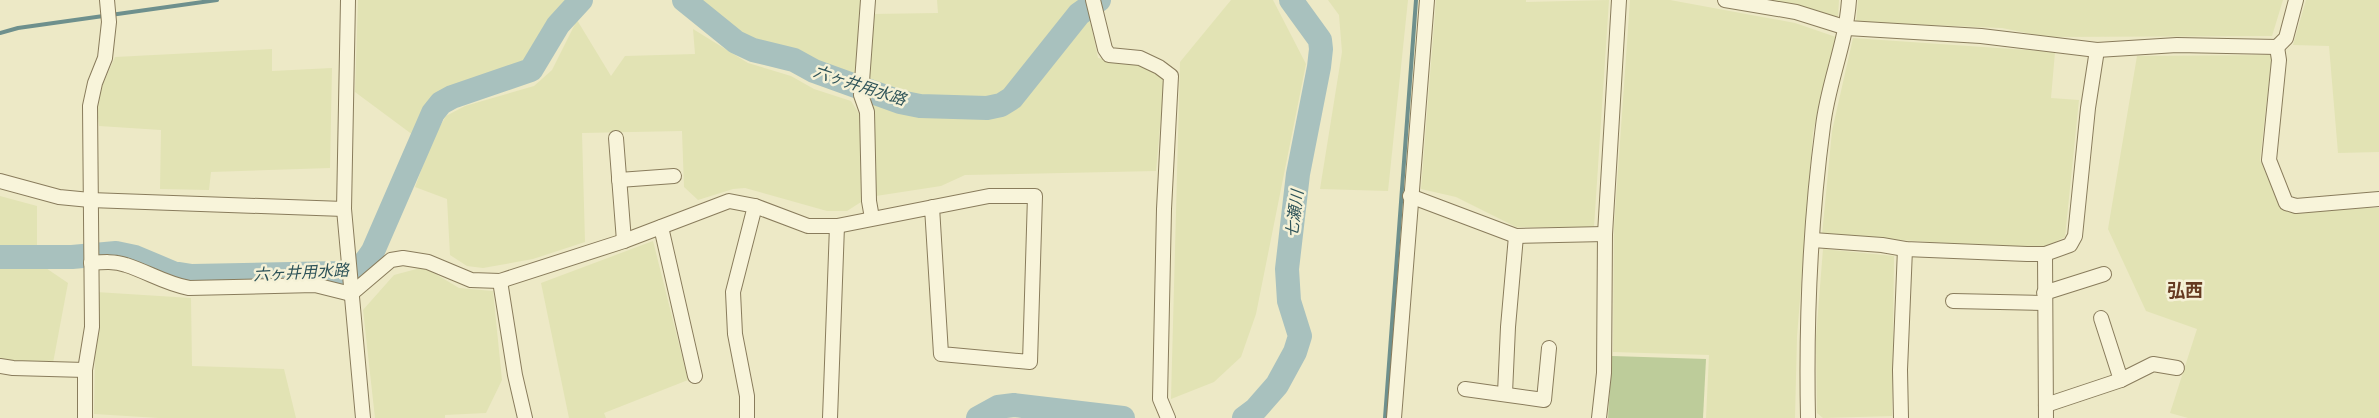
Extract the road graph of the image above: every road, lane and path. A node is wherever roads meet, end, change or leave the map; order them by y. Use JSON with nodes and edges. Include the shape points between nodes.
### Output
{"nodes":[{"id":1,"x":348,"y":0,"type":"edge"},
{"id":2,"x":868,"y":0,"type":"edge"},
{"id":3,"x":1427,"y":0,"type":"edge"},
{"id":4,"x":1619,"y":0,"type":"edge"},
{"id":5,"x":1726,"y":0,"type":"edge"},
{"id":6,"x":1849,"y":0,"type":"edge"},
{"id":7,"x":2296,"y":0,"type":"edge"},
{"id":8,"x":108,"y":4,"type":"edge"},
{"id":9,"x":1095,"y":4,"type":"edge"},
{"id":10,"x":1847,"y":28,"type":"junction"},
{"id":11,"x":2277,"y":47,"type":"junction"},
{"id":12,"x":2098,"y":50,"type":"junction"},
{"id":13,"x":616,"y":138,"type":"dead end"},
{"id":14,"x":674,"y":176,"type":"dead end"},
{"id":15,"x":620,"y":180,"type":"junction"},
{"id":16,"x":0,"y":182,"type":"edge"},
{"id":17,"x":1410,"y":196,"type":"junction"},
{"id":18,"x":2379,"y":199,"type":"edge"},
{"id":19,"x":90,"y":200,"type":"junction"},
{"id":20,"x":755,"y":206,"type":"junction"},
{"id":21,"x":932,"y":207,"type":"junction"},
{"id":22,"x":870,"y":208,"type":"junction"},
{"id":23,"x":344,"y":209,"type":"junction"},
{"id":24,"x":837,"y":226,"type":"junction"},
{"id":25,"x":661,"y":227,"type":"junction"},
{"id":26,"x":1605,"y":234,"type":"junction"},
{"id":27,"x":1516,"y":236,"type":"junction"},
{"id":28,"x":1813,"y":240,"type":"junction"},
{"id":29,"x":624,"y":242,"type":"junction"},
{"id":30,"x":1905,"y":249,"type":"junction"},
{"id":31,"x":2045,"y":254,"type":"junction"},
{"id":32,"x":91,"y":257,"type":"junction"},
{"id":33,"x":2104,"y":274,"type":"dead end"},
{"id":34,"x":500,"y":281,"type":"junction"},
{"id":35,"x":351,"y":288,"type":"junction"},
{"id":36,"x":2044,"y":298,"type":"junction"},
{"id":37,"x":1952,"y":302,"type":"dead end"},
{"id":38,"x":2101,"y":318,"type":"dead end"},
{"id":39,"x":1549,"y":348,"type":"dead end"},
{"id":40,"x":0,"y":366,"type":"edge"},
{"id":41,"x":2177,"y":368,"type":"dead end"},
{"id":42,"x":85,"y":370,"type":"junction"},
{"id":43,"x":695,"y":376,"type":"dead end"},
{"id":44,"x":2121,"y":380,"type":"junction"},
{"id":45,"x":1465,"y":389,"type":"dead end"},
{"id":46,"x":1505,"y":393,"type":"junction"},
{"id":47,"x":2046,"y":412,"type":"edge"},
{"id":48,"x":1166,"y":414,"type":"edge"},
{"id":49,"x":85,"y":418,"type":"edge"},
{"id":50,"x":363,"y":418,"type":"edge"},
{"id":51,"x":525,"y":418,"type":"edge"},
{"id":52,"x":747,"y":418,"type":"edge"},
{"id":53,"x":830,"y":418,"type":"edge"},
{"id":54,"x":1394,"y":418,"type":"edge"},
{"id":55,"x":1599,"y":418,"type":"edge"},
{"id":56,"x":1808,"y":418,"type":"edge"},
{"id":57,"x":1901,"y":418,"type":"edge"}],
"edges":[{"from":1,"to":23,"type":"street"},
{"from":2,"to":22,"type":"street","via":[[862,91],[867,112]]},
{"from":3,"to":17,"type":"street"},
{"from":4,"to":26,"type":"street"},
{"from":5,"to":10,"type":"street","via":[[1796,12]]},
{"from":6,"to":10,"type":"street"},
{"from":7,"to":11,"type":"street","via":[[2286,38]]},
{"from":8,"to":19,"type":"street","via":[[105,58],[94,83],[90,106]]},
{"from":9,"to":48,"type":"street","via":[[1105,49],[1109,54],[1140,58],[1171,76],[1160,399]]},
{"from":10,"to":12,"type":"street","via":[[1981,36]]},
{"from":10,"to":28,"type":"street","via":[[1823,124]]},
{"from":11,"to":12,"type":"street","via":[[2177,45]]},
{"from":11,"to":18,"type":"street","via":[[2279,60],[2269,160],[2286,203],[2296,206]]},
{"from":12,"to":31,"type":"street","via":[[2088,108],[2075,236],[2070,244]]},
{"from":13,"to":15,"type":"street"},
{"from":14,"to":15,"type":"street"},
{"from":15,"to":29,"type":"street"},
{"from":16,"to":19,"type":"street","via":[[58,197]]},
{"from":17,"to":27,"type":"street"},
{"from":17,"to":54,"type":"street"},
{"from":19,"to":23,"type":"street"},
{"from":19,"to":32,"type":"street"},
{"from":20,"to":24,"type":"street","via":[[808,226]]},
{"from":20,"to":25,"type":"street","via":[[729,201]]},
{"from":20,"to":52,"type":"street","via":[[733,292],[735,334],[747,396]]},
{"from":21,"to":21,"type":"street","via":[[941,354],[1030,362],[1035,196],[989,196]]},
{"from":21,"to":22,"type":"street"},
{"from":22,"to":24,"type":"street"},
{"from":23,"to":35,"type":"street"},
{"from":24,"to":53,"type":"street"},
{"from":25,"to":29,"type":"street"},
{"from":25,"to":43,"type":"street"},
{"from":26,"to":27,"type":"street"},
{"from":26,"to":55,"type":"street","via":[[1604,373]]},
{"from":27,"to":46,"type":"street"},
{"from":28,"to":30,"type":"street"},
{"from":28,"to":56,"type":"street","via":[[1806,331]]},
{"from":29,"to":34,"type":"street"},
{"from":30,"to":31,"type":"street"},
{"from":30,"to":57,"type":"street"},
{"from":31,"to":36,"type":"street"},
{"from":32,"to":35,"type":"street","via":[[127,265],[175,286],[190,288],[315,285]]},
{"from":32,"to":42,"type":"street","via":[[92,327]]},
{"from":33,"to":36,"type":"street"},
{"from":34,"to":35,"type":"street","via":[[471,280],[428,262],[403,258],[391,260]]},
{"from":34,"to":51,"type":"street"},
{"from":35,"to":50,"type":"street"},
{"from":36,"to":37,"type":"street"},
{"from":36,"to":47,"type":"street"},
{"from":38,"to":44,"type":"street"},
{"from":39,"to":46,"type":"street","via":[[1544,400]]},
{"from":40,"to":42,"type":"street"},
{"from":41,"to":44,"type":"street","via":[[2153,364]]},
{"from":42,"to":49,"type":"street"},
{"from":44,"to":47,"type":"street"},
{"from":45,"to":46,"type":"street"}]}
